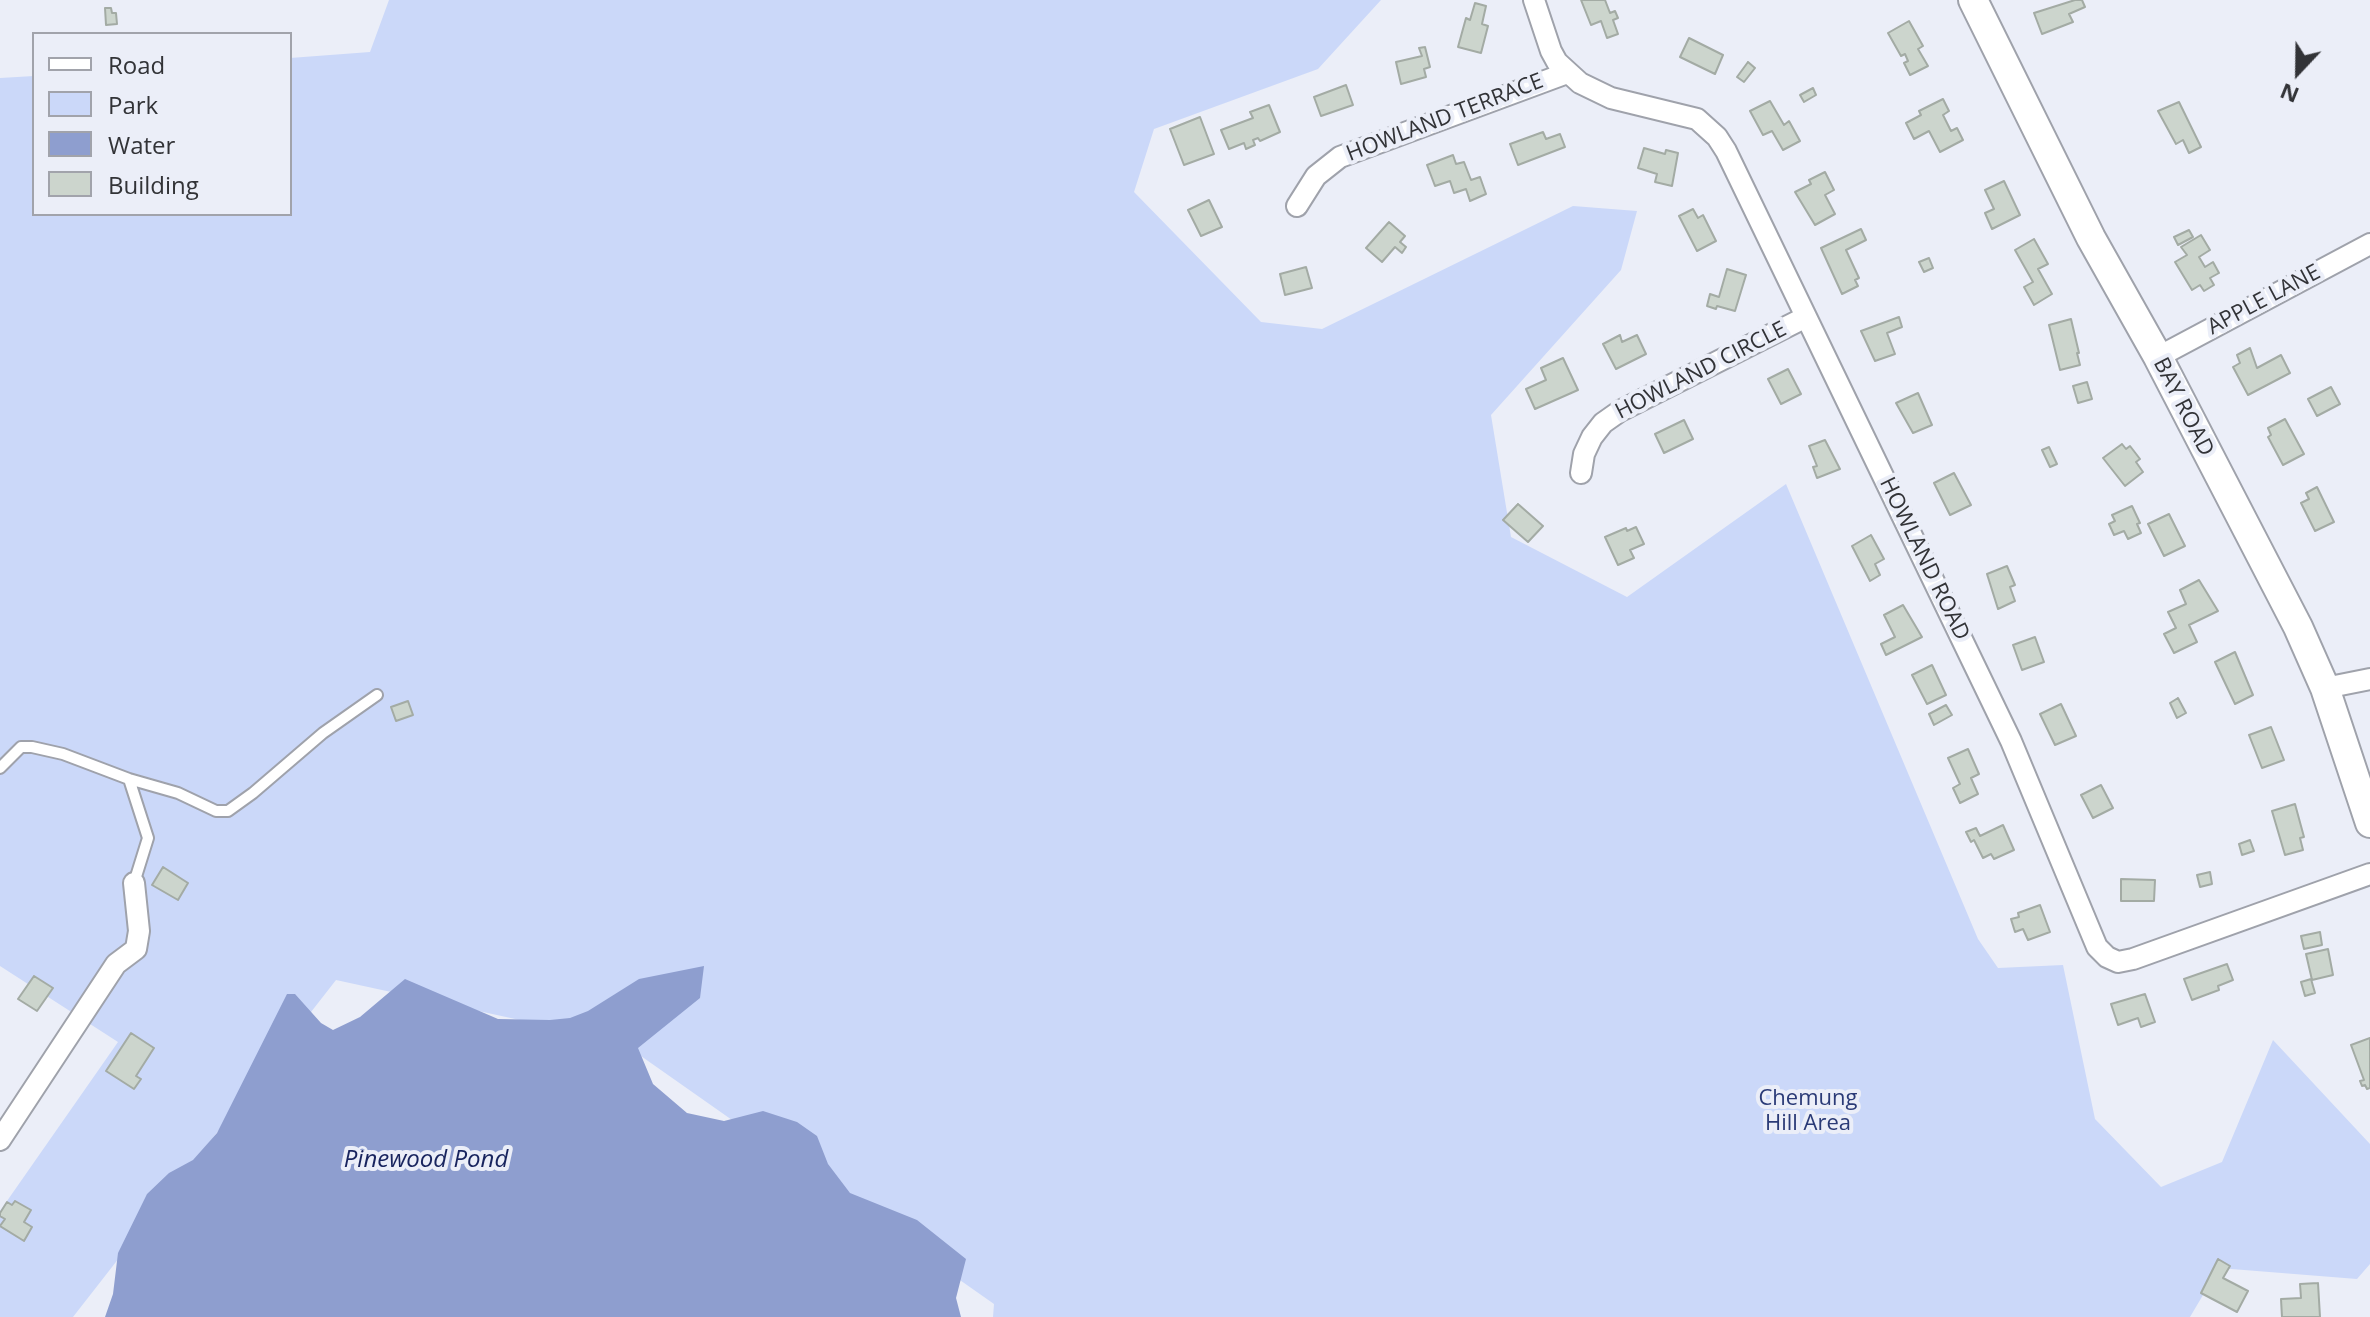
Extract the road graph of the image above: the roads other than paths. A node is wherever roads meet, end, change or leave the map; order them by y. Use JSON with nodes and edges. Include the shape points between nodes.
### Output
{"nodes":[{"id":1,"x":1534,"y":0,"type":"edge"},
{"id":2,"x":1973,"y":0,"type":"edge"},
{"id":3,"x":1567,"y":73,"type":"junction"},
{"id":4,"x":1297,"y":206,"type":"dead end"},
{"id":5,"x":2370,"y":244,"type":"edge"},
{"id":6,"x":1806,"y":317,"type":"junction"},
{"id":7,"x":2158,"y":357,"type":"junction"},
{"id":8,"x":1581,"y":473,"type":"dead end"},
{"id":9,"x":2370,"y":679,"type":"edge"},
{"id":10,"x":2325,"y":688,"type":"junction"},
{"id":11,"x":377,"y":695,"type":"dead end"},
{"id":12,"x":0,"y":768,"type":"edge"},
{"id":13,"x":129,"y":779,"type":"junction"},
{"id":14,"x":2370,"y":823,"type":"edge"},
{"id":15,"x":2370,"y":874,"type":"edge"},
{"id":16,"x":134,"y":883,"type":"joint"},
{"id":17,"x":0,"y":1140,"type":"edge"}],
"edges":[{"from":1,"to":3,"type":"street","name":"HOWLAND ROAD","via":[[1551,51]]},
{"from":2,"to":7,"type":"main road","name":"BAY ROAD","via":[[2091,238]]},
{"from":3,"to":4,"type":"street","name":"HOWLAND TERRACE","via":[[1340,157],[1316,176]]},
{"from":3,"to":6,"type":"street","name":"HOWLAND ROAD","via":[[1611,98],[1683,114],[1708,127],[1726,151]]},
{"from":5,"to":7,"type":"street","name":"APPLE LANE"},
{"from":6,"to":8,"type":"street","name":"HOWLAND CIRCLE","via":[[1620,411],[1592,437]]},
{"from":6,"to":15,"type":"street","name":"HOWLAND ROAD","via":[[2011,741],[2091,936],[2107,957],[2118,962],[2133,959]]},
{"from":7,"to":10,"type":"main road","name":"BAY ROAD"},
{"from":9,"to":10,"type":"street"},
{"from":10,"to":14,"type":"main road","name":"BAY ROAD"},
{"from":11,"to":13,"type":"lane","via":[[228,811]]},
{"from":12,"to":13,"type":"lane","via":[[21,747],[32,747]]},
{"from":13,"to":16,"type":"lane","via":[[148,838]]},
{"from":16,"to":17,"type":"street","via":[[136,949],[116,964]]}]}
